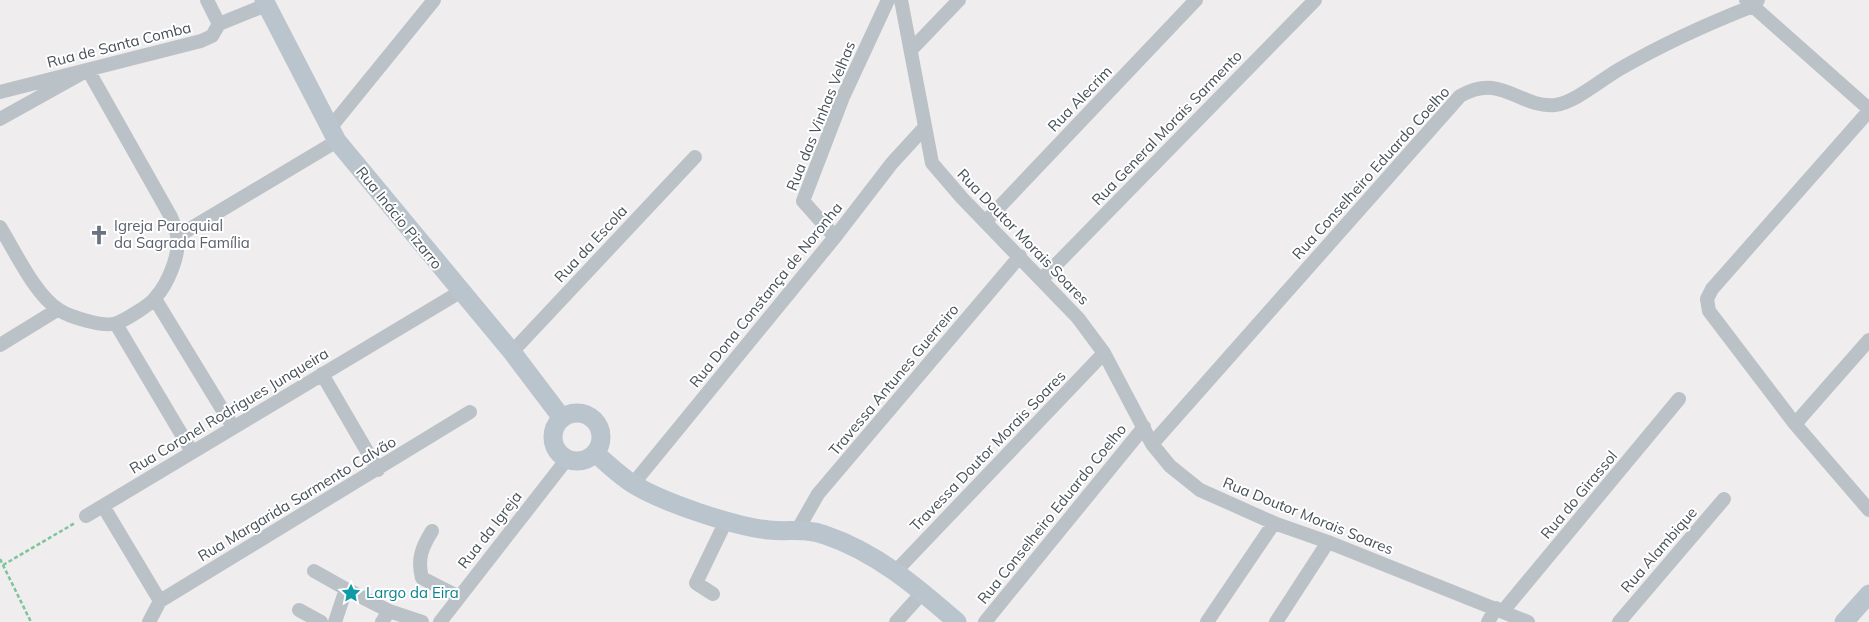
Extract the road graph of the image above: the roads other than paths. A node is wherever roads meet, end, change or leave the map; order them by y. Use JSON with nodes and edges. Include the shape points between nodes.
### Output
{"nodes":[{"id":1,"x":207,"y":0,"type":"edge"},
{"id":2,"x":434,"y":0,"type":"edge"},
{"id":3,"x":888,"y":0,"type":"edge"},
{"id":4,"x":901,"y":0,"type":"edge"},
{"id":5,"x":959,"y":0,"type":"edge"},
{"id":6,"x":1196,"y":0,"type":"edge"},
{"id":7,"x":1314,"y":0,"type":"edge"},
{"id":8,"x":265,"y":2,"type":"edge"},
{"id":9,"x":1752,"y":2,"type":"edge"},
{"id":10,"x":219,"y":24,"type":"junction"},
{"id":11,"x":910,"y":50,"type":"junction"},
{"id":12,"x":88,"y":70,"type":"junction"},
{"id":13,"x":0,"y":92,"type":"edge"},
{"id":14,"x":1869,"y":110,"type":"edge"},
{"id":15,"x":0,"y":119,"type":"edge"},
{"id":16,"x":926,"y":127,"type":"junction"},
{"id":17,"x":334,"y":134,"type":"junction"},
{"id":18,"x":695,"y":157,"type":"dead end"},
{"id":19,"x":986,"y":221,"type":"junction"},
{"id":20,"x":0,"y":227,"type":"edge"},
{"id":21,"x":178,"y":236,"type":"junction"},
{"id":22,"x":835,"y":237,"type":"junction"},
{"id":23,"x":1020,"y":256,"type":"junction"},
{"id":24,"x":1042,"y":279,"type":"junction"},
{"id":25,"x":460,"y":292,"type":"junction"},
{"id":26,"x":155,"y":299,"type":"junction"},
{"id":27,"x":57,"y":310,"type":"junction"},
{"id":28,"x":116,"y":324,"type":"junction"},
{"id":29,"x":1869,"y":340,"type":"edge"},
{"id":30,"x":0,"y":345,"type":"edge"},
{"id":31,"x":512,"y":352,"type":"junction"},
{"id":32,"x":1104,"y":353,"type":"junction"},
{"id":33,"x":322,"y":374,"type":"junction"},
{"id":34,"x":1679,"y":399,"type":"dead end"},
{"id":35,"x":470,"y":412,"type":"dead end"},
{"id":36,"x":562,"y":418,"type":"junction"},
{"id":37,"x":1795,"y":424,"type":"junction"},
{"id":38,"x":233,"y":427,"type":"junction"},
{"id":39,"x":1144,"y":427,"type":"junction"},
{"id":40,"x":1152,"y":444,"type":"junction"},
{"id":41,"x":192,"y":452,"type":"junction"},
{"id":42,"x":595,"y":453,"type":"junction"},
{"id":43,"x":567,"y":459,"type":"junction"},
{"id":44,"x":378,"y":470,"type":"junction"},
{"id":45,"x":634,"y":484,"type":"junction"},
{"id":46,"x":1724,"y":499,"type":"dead end"},
{"id":47,"x":103,"y":506,"type":"junction"},
{"id":48,"x":1869,"y":510,"type":"edge"},
{"id":49,"x":86,"y":516,"type":"road end"},
{"id":50,"x":726,"y":521,"type":"junction"},
{"id":51,"x":1274,"y":524,"type":"junction"},
{"id":52,"x":798,"y":529,"type":"junction"},
{"id":53,"x":432,"y":531,"type":"dead end"},
{"id":54,"x":1328,"y":542,"type":"junction"},
{"id":55,"x":314,"y":571,"type":"dead end"},
{"id":56,"x":895,"y":572,"type":"junction"},
{"id":57,"x":346,"y":589,"type":"junction"},
{"id":58,"x":923,"y":592,"type":"junction"},
{"id":59,"x":713,"y":594,"type":"dead end"},
{"id":60,"x":1869,"y":594,"type":"edge"},
{"id":61,"x":459,"y":598,"type":"junction"},
{"id":62,"x":160,"y":601,"type":"junction"},
{"id":63,"x":299,"y":610,"type":"dead end"},
{"id":64,"x":1499,"y":610,"type":"junction"},
{"id":65,"x":386,"y":616,"type":"edge"},
{"id":66,"x":149,"y":622,"type":"edge"},
{"id":67,"x":321,"y":622,"type":"edge"},
{"id":68,"x":335,"y":622,"type":"edge"},
{"id":69,"x":422,"y":622,"type":"edge"},
{"id":70,"x":440,"y":622,"type":"edge"},
{"id":71,"x":896,"y":622,"type":"edge"},
{"id":72,"x":957,"y":622,"type":"edge"},
{"id":73,"x":985,"y":622,"type":"edge"},
{"id":74,"x":1207,"y":622,"type":"edge"},
{"id":75,"x":1276,"y":622,"type":"edge"},
{"id":76,"x":1488,"y":622,"type":"edge"},
{"id":77,"x":1528,"y":622,"type":"edge"},
{"id":78,"x":1619,"y":622,"type":"edge"},
{"id":79,"x":1844,"y":622,"type":"edge"}],
"edges":[{"from":1,"to":10,"type":"street"},
{"from":2,"to":17,"type":"street"},
{"from":3,"to":22,"type":"street","name":"Rua das Vinhas Velhas","via":[[843,97],[803,201]]},
{"from":4,"to":11,"type":"street","name":"Rua Doutor Morais Soares"},
{"from":5,"to":11,"type":"street"},
{"from":6,"to":19,"type":"street","name":"Rua Alecrim"},
{"from":7,"to":24,"type":"street","name":"Rua General Morais Sarmento"},
{"from":8,"to":10,"type":"street","name":"Rua de Santa Comba"},
{"from":8,"to":17,"type":"main road","name":"Rua Inácio Pizarro"},
{"from":9,"to":14,"type":"street"},
{"from":9,"to":40,"type":"street","name":"Rua Conselheiro Eduardo Coelho","via":[[1618,70],[1568,101],[1554,105],[1541,103],[1492,87],[1475,88],[1460,96]]},
{"from":10,"to":12,"type":"street","name":"Rua de Santa Comba","via":[[212,36],[201,41]]},
{"from":11,"to":16,"type":"street","name":"Rua Doutor Morais Soares"},
{"from":12,"to":13,"type":"street","name":"Rua de Santa Comba"},
{"from":12,"to":15,"type":"street"},
{"from":12,"to":21,"type":"street","via":[[171,217]]},
{"from":14,"to":37,"type":"street","via":[[1712,289],[1707,299],[1709,311]]},
{"from":16,"to":19,"type":"street","name":"Rua Doutor Morais Soares","via":[[932,163]]},
{"from":16,"to":22,"type":"street","name":"Rua Dona Constança de Noronha","via":[[892,163]]},
{"from":17,"to":21,"type":"street"},
{"from":17,"to":25,"type":"main road","name":"Rua Inácio Pizarro"},
{"from":18,"to":31,"type":"street","name":"Rua da Escola"},
{"from":19,"to":23,"type":"street","name":"Rua Doutor Morais Soares"},
{"from":20,"to":27,"type":"street","via":[[38,290]]},
{"from":21,"to":26,"type":"street","via":[[167,280]]},
{"from":22,"to":45,"type":"street","name":"Rua Dona Constança de Noronha"},
{"from":23,"to":24,"type":"street","name":"Rua Doutor Morais Soares"},
{"from":23,"to":52,"type":"street","name":"Travessa Antunes Guerreiro","via":[[818,494]]},
{"from":24,"to":32,"type":"street","name":"Rua Doutor Morais Soares","via":[[1078,318]]},
{"from":25,"to":31,"type":"main road","name":"Rua Inácio Pizarro"},
{"from":25,"to":33,"type":"street","name":"Rua Coronel Rodrigues Junqueira"},
{"from":26,"to":28,"type":"street"},
{"from":26,"to":38,"type":"street"},
{"from":27,"to":28,"type":"street","via":[[84,320]]},
{"from":27,"to":30,"type":"street"},
{"from":28,"to":41,"type":"street"},
{"from":29,"to":37,"type":"street"},
{"from":31,"to":36,"type":"main road","name":"Rua Inácio Pizarro"},
{"from":32,"to":39,"type":"street","name":"Rua Doutor Morais Soares"},
{"from":32,"to":56,"type":"street","name":"Travessa Doutor Morais Soares"},
{"from":33,"to":38,"type":"street","name":"Rua Coronel Rodrigues Junqueira"},
{"from":33,"to":44,"type":"street"},
{"from":34,"to":64,"type":"street","name":"Rua do Girassol"},
{"from":35,"to":44,"type":"street","name":"Rua Margarida Sarmento Calvão"},
{"from":36,"to":42,"type":"main road","via":[[575,413],[594,420],[601,433]]},
{"from":36,"to":43,"type":"main road","via":[[554,429],[554,443]]},
{"from":37,"to":48,"type":"street"},
{"from":38,"to":41,"type":"street","name":"Rua Coronel Rodrigues Junqueira"},
{"from":39,"to":40,"type":"street","name":"Rua Doutor Morais Soares"},
{"from":39,"to":73,"type":"street","name":"Rua Conselheiro Eduardo Coelho"},
{"from":40,"to":51,"type":"street","name":"Rua Doutor Morais Soares","via":[[1170,466],[1200,490]]},
{"from":41,"to":47,"type":"street","name":"Rua Coronel Rodrigues Junqueira"},
{"from":42,"to":43,"type":"main road","via":[[582,460]]},
{"from":42,"to":45,"type":"main road"},
{"from":43,"to":61,"type":"street","name":"Rua da Igreja"},
{"from":44,"to":62,"type":"street","name":"Rua Margarida Sarmento Calvão"},
{"from":45,"to":50,"type":"main road","via":[[682,506]]},
{"from":46,"to":78,"type":"street","name":"Rua Alambique"},
{"from":47,"to":49,"type":"street","name":"Rua Coronel Rodrigues Junqueira"},
{"from":47,"to":62,"type":"street"},
{"from":50,"to":52,"type":"main road","via":[[769,530]]},
{"from":50,"to":59,"type":"street","via":[[696,583]]},
{"from":51,"to":54,"type":"street","name":"Rua Doutor Morais Soares"},
{"from":51,"to":74,"type":"street"},
{"from":52,"to":56,"type":"main road","via":[[858,547]]},
{"from":53,"to":61,"type":"street","via":[[420,553],[422,578]]},
{"from":54,"to":64,"type":"street","name":"Rua Doutor Morais Soares"},
{"from":54,"to":75,"type":"street"},
{"from":55,"to":57,"type":"street"},
{"from":56,"to":58,"type":"main road"},
{"from":57,"to":65,"type":"street"},
{"from":57,"to":68,"type":"street"},
{"from":58,"to":71,"type":"street"},
{"from":58,"to":72,"type":"main road"},
{"from":60,"to":79,"type":"main road"},
{"from":61,"to":70,"type":"street","name":"Rua da Igreja"},
{"from":62,"to":66,"type":"street"},
{"from":63,"to":67,"type":"street"},
{"from":64,"to":76,"type":"street","name":"Rua do Girassol"},
{"from":64,"to":77,"type":"street","name":"Rua Doutor Morais Soares"},
{"from":65,"to":69,"type":"street"}]}
